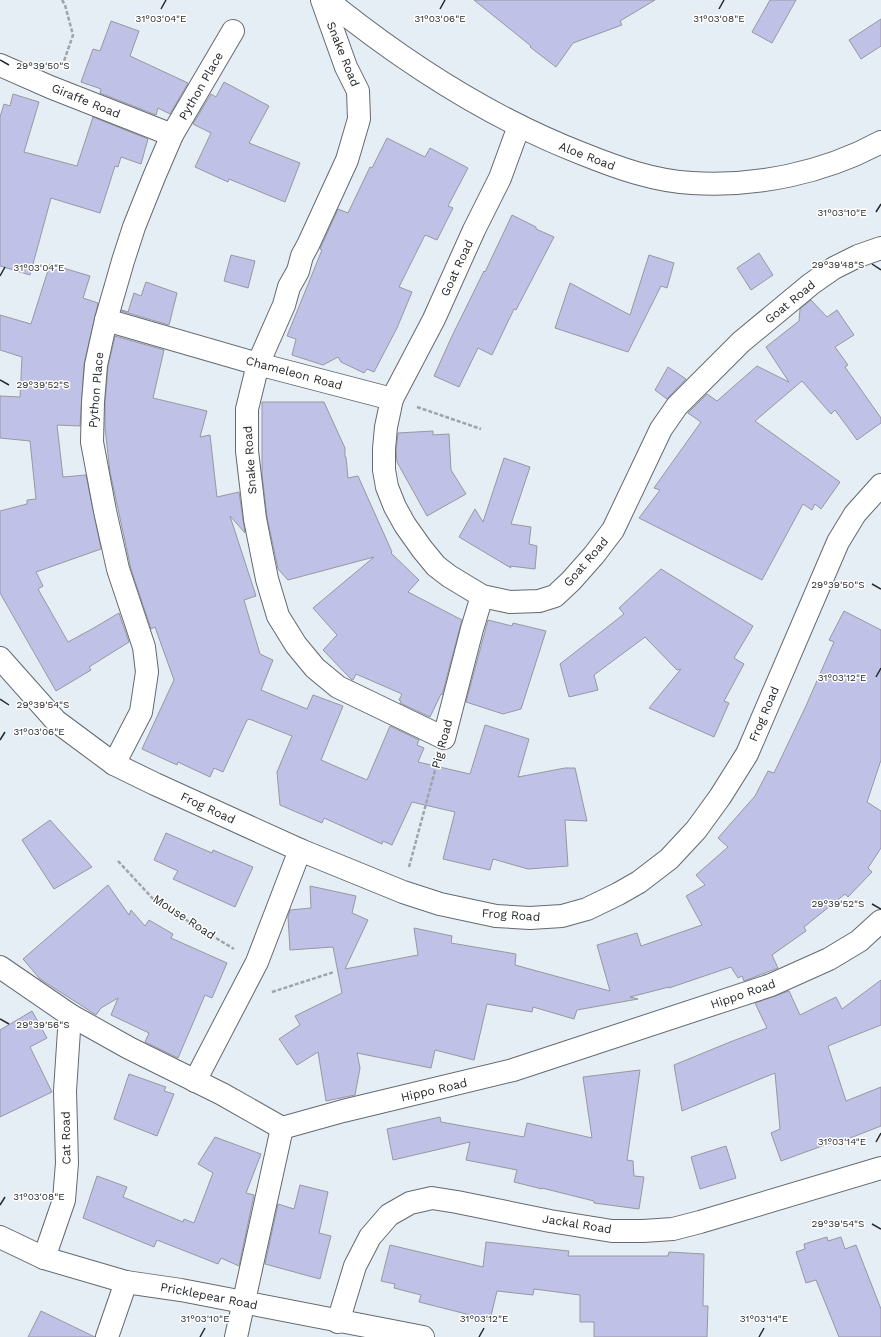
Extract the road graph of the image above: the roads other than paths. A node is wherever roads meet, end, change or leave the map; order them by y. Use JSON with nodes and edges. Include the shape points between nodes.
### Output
{"nodes":[{"id":1,"x":322,"y":0,"type":"edge"},
{"id":2,"x":327,"y":0,"type":"edge"},
{"id":3,"x":233,"y":31,"type":"dead end"},
{"id":4,"x":0,"y":65,"type":"edge"},
{"id":5,"x":519,"y":126,"type":"junction"},
{"id":6,"x":172,"y":135,"type":"junction"},
{"id":7,"x":881,"y":142,"type":"edge"},
{"id":8,"x":881,"y":248,"type":"edge"},
{"id":9,"x":106,"y":320,"type":"junction"},
{"id":10,"x":258,"y":364,"type":"junction"},
{"id":11,"x":392,"y":399,"type":"junction"},
{"id":12,"x":881,"y":485,"type":"edge"},
{"id":13,"x":482,"y":596,"type":"junction"},
{"id":14,"x":0,"y":658,"type":"edge"},
{"id":15,"x":444,"y":738,"type":"joint"},
{"id":16,"x":114,"y":764,"type":"junction"},
{"id":17,"x":300,"y":850,"type":"junction"},
{"id":18,"x":881,"y":921,"type":"edge"},
{"id":19,"x":0,"y":967,"type":"edge"},
{"id":20,"x":70,"y":1015,"type":"junction"},
{"id":21,"x":195,"y":1081,"type":"junction"},
{"id":22,"x":282,"y":1128,"type":"junction"},
{"id":23,"x":881,"y":1168,"type":"edge"},
{"id":24,"x":0,"y":1237,"type":"edge"},
{"id":25,"x":44,"y":1258,"type":"junction"},
{"id":26,"x":126,"y":1282,"type":"junction"},
{"id":27,"x":243,"y":1303,"type":"junction"},
{"id":28,"x":338,"y":1322,"type":"junction"},
{"id":29,"x":107,"y":1337,"type":"edge"},
{"id":30,"x":236,"y":1337,"type":"edge"},
{"id":31,"x":423,"y":1337,"type":"edge"}],
"edges":[{"from":1,"to":10,"type":"street","name":"Snake Road","via":[[346,67],[358,91],[359,119],[347,160],[302,256]]},
{"from":2,"to":5,"type":"street","name":"Aloe Road","via":[[414,65],[489,111]]},
{"from":3,"to":6,"type":"street","name":"Python Place"},
{"from":4,"to":6,"type":"street","name":"Giraffe Road"},
{"from":5,"to":7,"type":"street","name":"Aloe Road","via":[[550,142],[609,165],[651,177],[691,183],[775,179],[818,168]]},
{"from":5,"to":11,"type":"street","name":"Goat Road","via":[[500,178],[434,319]]},
{"from":6,"to":9,"type":"street","name":"Python Place","via":[[134,227]]},
{"from":8,"to":13,"type":"street","name":"Goat Road","via":[[834,268],[811,284],[741,342],[677,406],[661,429],[613,530],[594,555],[555,596],[539,601],[510,602]]},
{"from":9,"to":10,"type":"street","name":"Chameleon Road"},
{"from":9,"to":16,"type":"street","name":"Python Place","via":[[96,365],[92,442],[118,569],[144,647],[147,672],[141,712]]},
{"from":10,"to":11,"type":"street","name":"Chameleon Road"},
{"from":10,"to":15,"type":"street","name":"Snake Road","via":[[247,409],[247,451],[257,526],[267,579],[278,616],[296,645],[315,668],[338,687]]},
{"from":11,"to":13,"type":"street","name":"Goat Road","via":[[386,427],[384,470],[395,507],[436,566]]},
{"from":12,"to":17,"type":"street","name":"Frog Road","via":[[855,514],[838,542],[747,754],[696,830],[669,859],[639,882],[588,909],[562,916],[496,916],[440,904],[403,892]]},
{"from":13,"to":15,"type":"street","name":"Pig Road"},
{"from":14,"to":16,"type":"street","name":"Frog Road","via":[[56,721]]},
{"from":16,"to":17,"type":"street","name":"Frog Road"},
{"from":17,"to":21,"type":"street","via":[[257,962]]},
{"from":18,"to":22,"type":"street","name":"Hippo Road","via":[[859,941],[829,959],[771,985],[513,1070]]},
{"from":19,"to":20,"type":"street"},
{"from":20,"to":21,"type":"street"},
{"from":20,"to":25,"type":"street","name":"Cat Road","via":[[65,1091],[64,1200]]},
{"from":21,"to":22,"type":"street"},
{"from":22,"to":27,"type":"street"},
{"from":23,"to":28,"type":"street","name":"Jackal Road","via":[[673,1229],[612,1230],[432,1198],[410,1203],[389,1215],[370,1237],[355,1266]]},
{"from":24,"to":25,"type":"street","name":"Pricklepear Road"},
{"from":25,"to":26,"type":"street","name":"Pricklepear Road"},
{"from":26,"to":27,"type":"street","name":"Pricklepear Road"},
{"from":26,"to":29,"type":"street"},
{"from":27,"to":28,"type":"street","name":"Pricklepear Road"},
{"from":27,"to":30,"type":"street"},
{"from":28,"to":31,"type":"street","name":"Pricklepear Road"}]}
